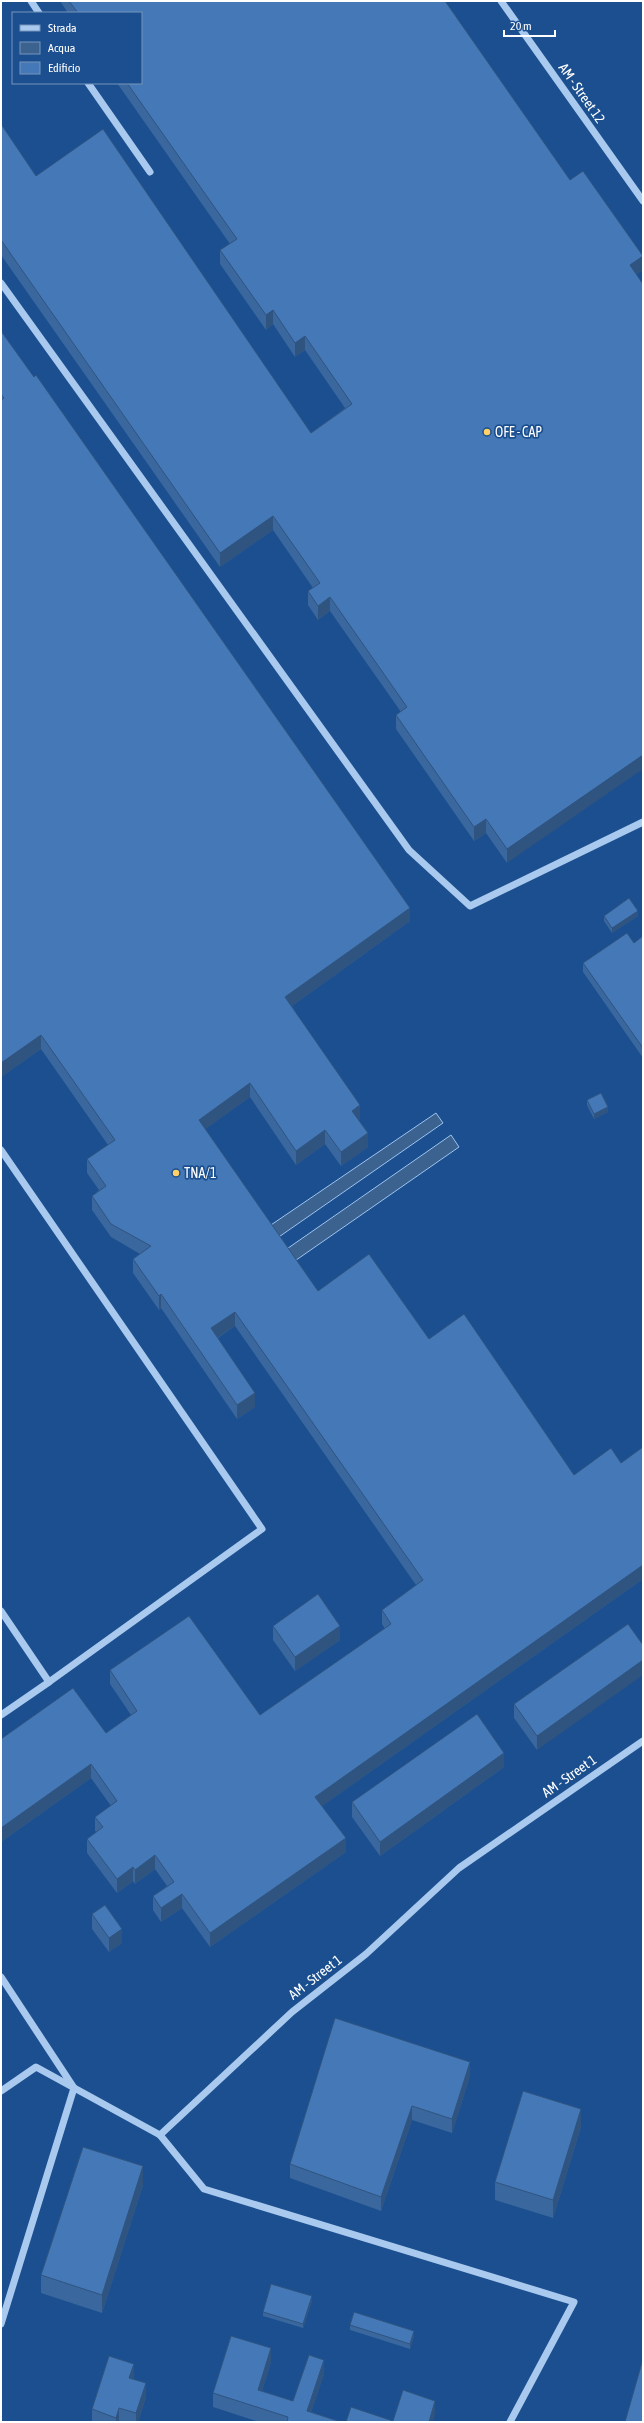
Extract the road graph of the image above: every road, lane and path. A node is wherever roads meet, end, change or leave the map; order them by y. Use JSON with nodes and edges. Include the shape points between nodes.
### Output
{"nodes":[{"id":1,"x":31,"y":1,"type":"edge"},
{"id":2,"x":500,"y":1,"type":"edge"},
{"id":3,"x":38,"y":12,"type":"edge"},
{"id":4,"x":89,"y":84,"type":"edge"},
{"id":5,"x":150,"y":172,"type":"dead end"},
{"id":6,"x":643,"y":201,"type":"edge"},
{"id":7,"x":1,"y":283,"type":"edge"},
{"id":8,"x":643,"y":822,"type":"edge"},
{"id":9,"x":1,"y":1150,"type":"edge"},
{"id":10,"x":1,"y":1611,"type":"edge"},
{"id":11,"x":49,"y":1682,"type":"junction"},
{"id":12,"x":1,"y":1715,"type":"edge"},
{"id":13,"x":643,"y":1741,"type":"edge"},
{"id":14,"x":1,"y":1977,"type":"edge"},
{"id":15,"x":74,"y":2088,"type":"junction"},
{"id":16,"x":1,"y":2091,"type":"edge"},
{"id":17,"x":160,"y":2135,"type":"junction"},
{"id":18,"x":1,"y":2324,"type":"edge"},
{"id":19,"x":510,"y":2422,"type":"edge"}],
"edges":[{"from":1,"to":3,"type":"lane"},
{"from":2,"to":6,"type":"lane","name":"AM - Street 12"},
{"from":4,"to":5,"type":"lane"},
{"from":7,"to":8,"type":"lane","via":[[409,850],[470,906]]},
{"from":9,"to":11,"type":"lane","via":[[262,1529]]},
{"from":10,"to":11,"type":"lane"},
{"from":11,"to":12,"type":"lane"},
{"from":13,"to":17,"type":"lane","name":"AM - Street 1","via":[[459,1868],[366,1954],[292,2012]]},
{"from":14,"to":15,"type":"lane"},
{"from":15,"to":16,"type":"lane","via":[[36,2067]]},
{"from":15,"to":17,"type":"lane"},
{"from":15,"to":18,"type":"lane"},
{"from":17,"to":19,"type":"lane","via":[[204,2189],[574,2302]]}]}
